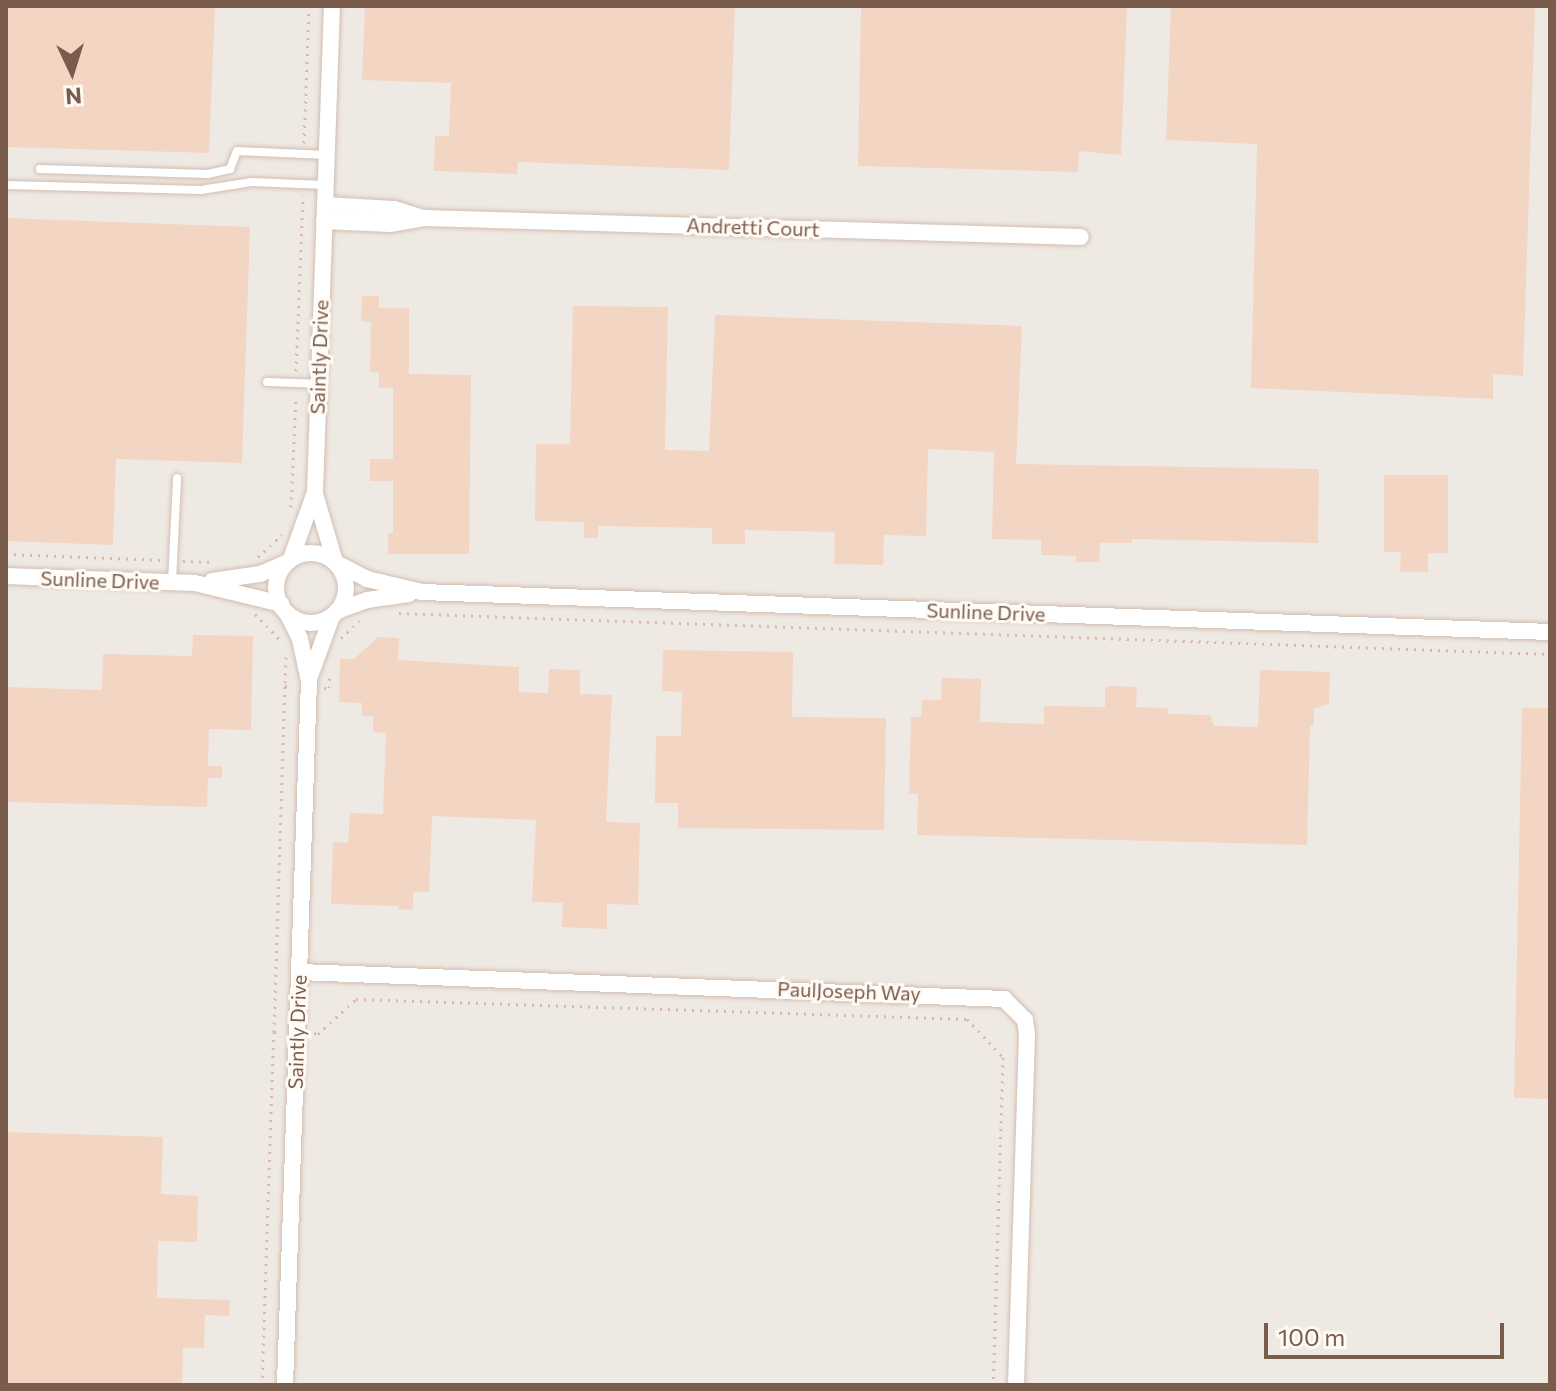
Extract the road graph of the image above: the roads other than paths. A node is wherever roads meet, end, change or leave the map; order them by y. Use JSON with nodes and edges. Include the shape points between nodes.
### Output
{"nodes":[{"id":1,"x":332,"y":6,"type":"edge"},
{"id":2,"x":327,"y":155,"type":"junction"},
{"id":3,"x":40,"y":169,"type":"dead end"},
{"id":4,"x":6,"y":185,"type":"edge"},
{"id":5,"x":325,"y":185,"type":"junction"},
{"id":6,"x":324,"y":213,"type":"junction"},
{"id":7,"x":1081,"y":237,"type":"dead end"},
{"id":8,"x":267,"y":382,"type":"dead end"},
{"id":9,"x":318,"y":384,"type":"junction"},
{"id":10,"x":177,"y":478,"type":"dead end"},
{"id":11,"x":315,"y":492,"type":"junction"},
{"id":12,"x":290,"y":560,"type":"junction"},
{"id":13,"x":336,"y":563,"type":"junction"},
{"id":14,"x":6,"y":576,"type":"edge"},
{"id":15,"x":172,"y":582,"type":"junction"},
{"id":16,"x":203,"y":582,"type":"junction"},
{"id":17,"x":422,"y":592,"type":"junction"},
{"id":18,"x":284,"y":608,"type":"junction"},
{"id":19,"x":334,"y":613,"type":"junction"},
{"id":20,"x":1550,"y":632,"type":"edge"},
{"id":21,"x":308,"y":683,"type":"junction"},
{"id":22,"x":299,"y":972,"type":"junction"},
{"id":23,"x":285,"y":1385,"type":"edge"},
{"id":24,"x":1016,"y":1385,"type":"edge"}],
"edges":[{"from":1,"to":2,"type":"street","name":"Saintly Drive"},
{"from":2,"to":3,"type":"lane","via":[[237,151],[230,169],[208,174]]},
{"from":2,"to":5,"type":"street","name":"Saintly Drive"},
{"from":4,"to":5,"type":"lane","via":[[201,190],[251,182]]},
{"from":5,"to":6,"type":"street","name":"Saintly Drive"},
{"from":6,"to":7,"type":"street","name":"Andretti Court","via":[[394,209],[425,218]]},
{"from":6,"to":9,"type":"street","name":"Saintly Drive"},
{"from":8,"to":9,"type":"lane"},
{"from":9,"to":11,"type":"street","name":"Saintly Drive"},
{"from":10,"to":15,"type":"lane"},
{"from":11,"to":12,"type":"street","name":"Saintly Drive"},
{"from":11,"to":13,"type":"street","name":"Saintly Drive"},
{"from":12,"to":13,"type":"street","via":[[314,553]]},
{"from":12,"to":16,"type":"street","name":"Sunline Drive","via":[[260,574]]},
{"from":12,"to":18,"type":"street","via":[[277,582]]},
{"from":13,"to":17,"type":"street","name":"Sunline Drive","via":[[367,579]]},
{"from":13,"to":19,"type":"street","via":[[346,591]]},
{"from":14,"to":15,"type":"street","name":"Sunline Drive"},
{"from":15,"to":16,"type":"street","name":"Sunline Drive"},
{"from":16,"to":18,"type":"street","name":"Sunline Drive"},
{"from":17,"to":19,"type":"street","name":"Sunline Drive","via":[[367,600]]},
{"from":17,"to":20,"type":"street","name":"Sunline Drive"},
{"from":18,"to":19,"type":"street","via":[[312,622]]},
{"from":18,"to":21,"type":"street","name":"Saintly Drive","via":[[300,639]]},
{"from":19,"to":21,"type":"street","name":"Saintly Drive"},
{"from":21,"to":22,"type":"street","name":"Saintly Drive"},
{"from":22,"to":23,"type":"street","name":"Saintly Drive"},
{"from":22,"to":24,"type":"street","name":"PaulJoseph Way","via":[[1004,999],[1025,1020],[1027,1035]]}]}
